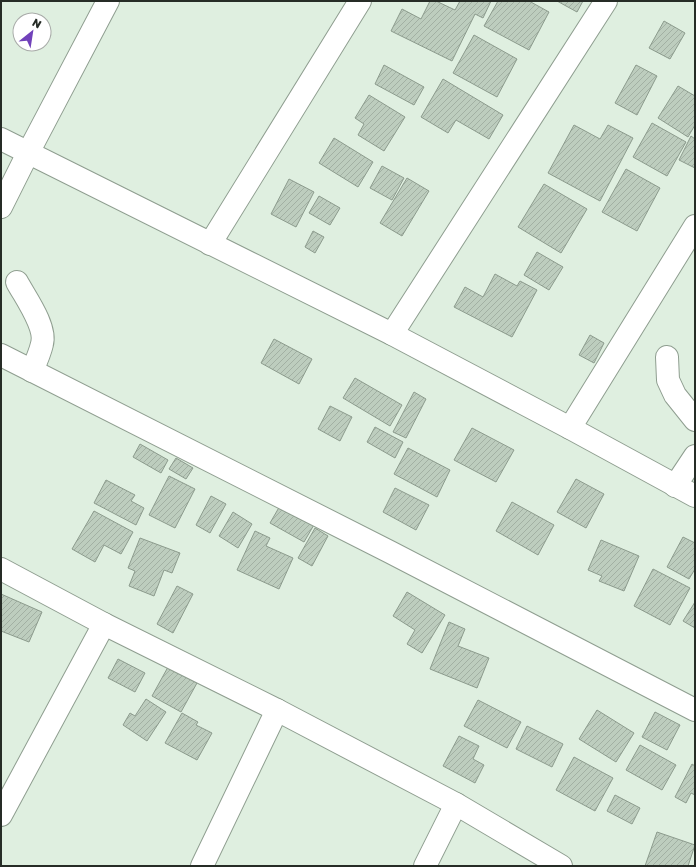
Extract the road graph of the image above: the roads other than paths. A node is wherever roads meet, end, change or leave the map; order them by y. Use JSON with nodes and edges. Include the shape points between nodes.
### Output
{"nodes":[{"id":1,"x":108,"y":1,"type":"edge"},
{"id":2,"x":360,"y":1,"type":"edge"},
{"id":3,"x":606,"y":1,"type":"edge"},
{"id":4,"x":1,"y":139,"type":"edge"},
{"id":5,"x":28,"y":153,"type":"junction"},
{"id":6,"x":1,"y":207,"type":"edge"},
{"id":7,"x":695,"y":226,"type":"edge"},
{"id":8,"x":210,"y":244,"type":"junction"},
{"id":9,"x":17,"y":282,"type":"dead end"},
{"id":10,"x":392,"y":334,"type":"junction"},
{"id":11,"x":1,"y":355,"type":"edge"},
{"id":12,"x":668,"y":357,"type":"dead end"},
{"id":13,"x":32,"y":371,"type":"junction"},
{"id":14,"x":695,"y":420,"type":"edge"},
{"id":15,"x":570,"y":428,"type":"junction"},
{"id":16,"x":695,"y":456,"type":"edge"},
{"id":17,"x":675,"y":486,"type":"junction"},
{"id":18,"x":695,"y":496,"type":"edge"},
{"id":19,"x":1,"y":569,"type":"edge"},
{"id":20,"x":104,"y":624,"type":"junction"},
{"id":21,"x":277,"y":710,"type":"junction"},
{"id":22,"x":695,"y":710,"type":"edge"},
{"id":23,"x":456,"y":804,"type":"junction"},
{"id":24,"x":1,"y":815,"type":"edge"},
{"id":25,"x":202,"y":866,"type":"edge"},
{"id":26,"x":425,"y":866,"type":"edge"},
{"id":27,"x":561,"y":866,"type":"edge"}],
"edges":[{"from":1,"to":5,"type":"street"},
{"from":2,"to":8,"type":"street"},
{"from":3,"to":10,"type":"street"},
{"from":4,"to":5,"type":"street"},
{"from":5,"to":6,"type":"street"},
{"from":5,"to":8,"type":"street"},
{"from":7,"to":15,"type":"street"},
{"from":8,"to":10,"type":"street"},
{"from":9,"to":13,"type":"street","via":[[43,334],[43,344]]},
{"from":10,"to":15,"type":"street"},
{"from":11,"to":13,"type":"street"},
{"from":12,"to":14,"type":"street","via":[[668,380],[675,395]]},
{"from":13,"to":22,"type":"street"},
{"from":15,"to":17,"type":"street"},
{"from":16,"to":17,"type":"street"},
{"from":17,"to":18,"type":"street"},
{"from":19,"to":20,"type":"street"},
{"from":20,"to":21,"type":"street"},
{"from":20,"to":24,"type":"street"},
{"from":21,"to":23,"type":"street"},
{"from":21,"to":25,"type":"street"},
{"from":23,"to":26,"type":"street"},
{"from":23,"to":27,"type":"street"}]}
